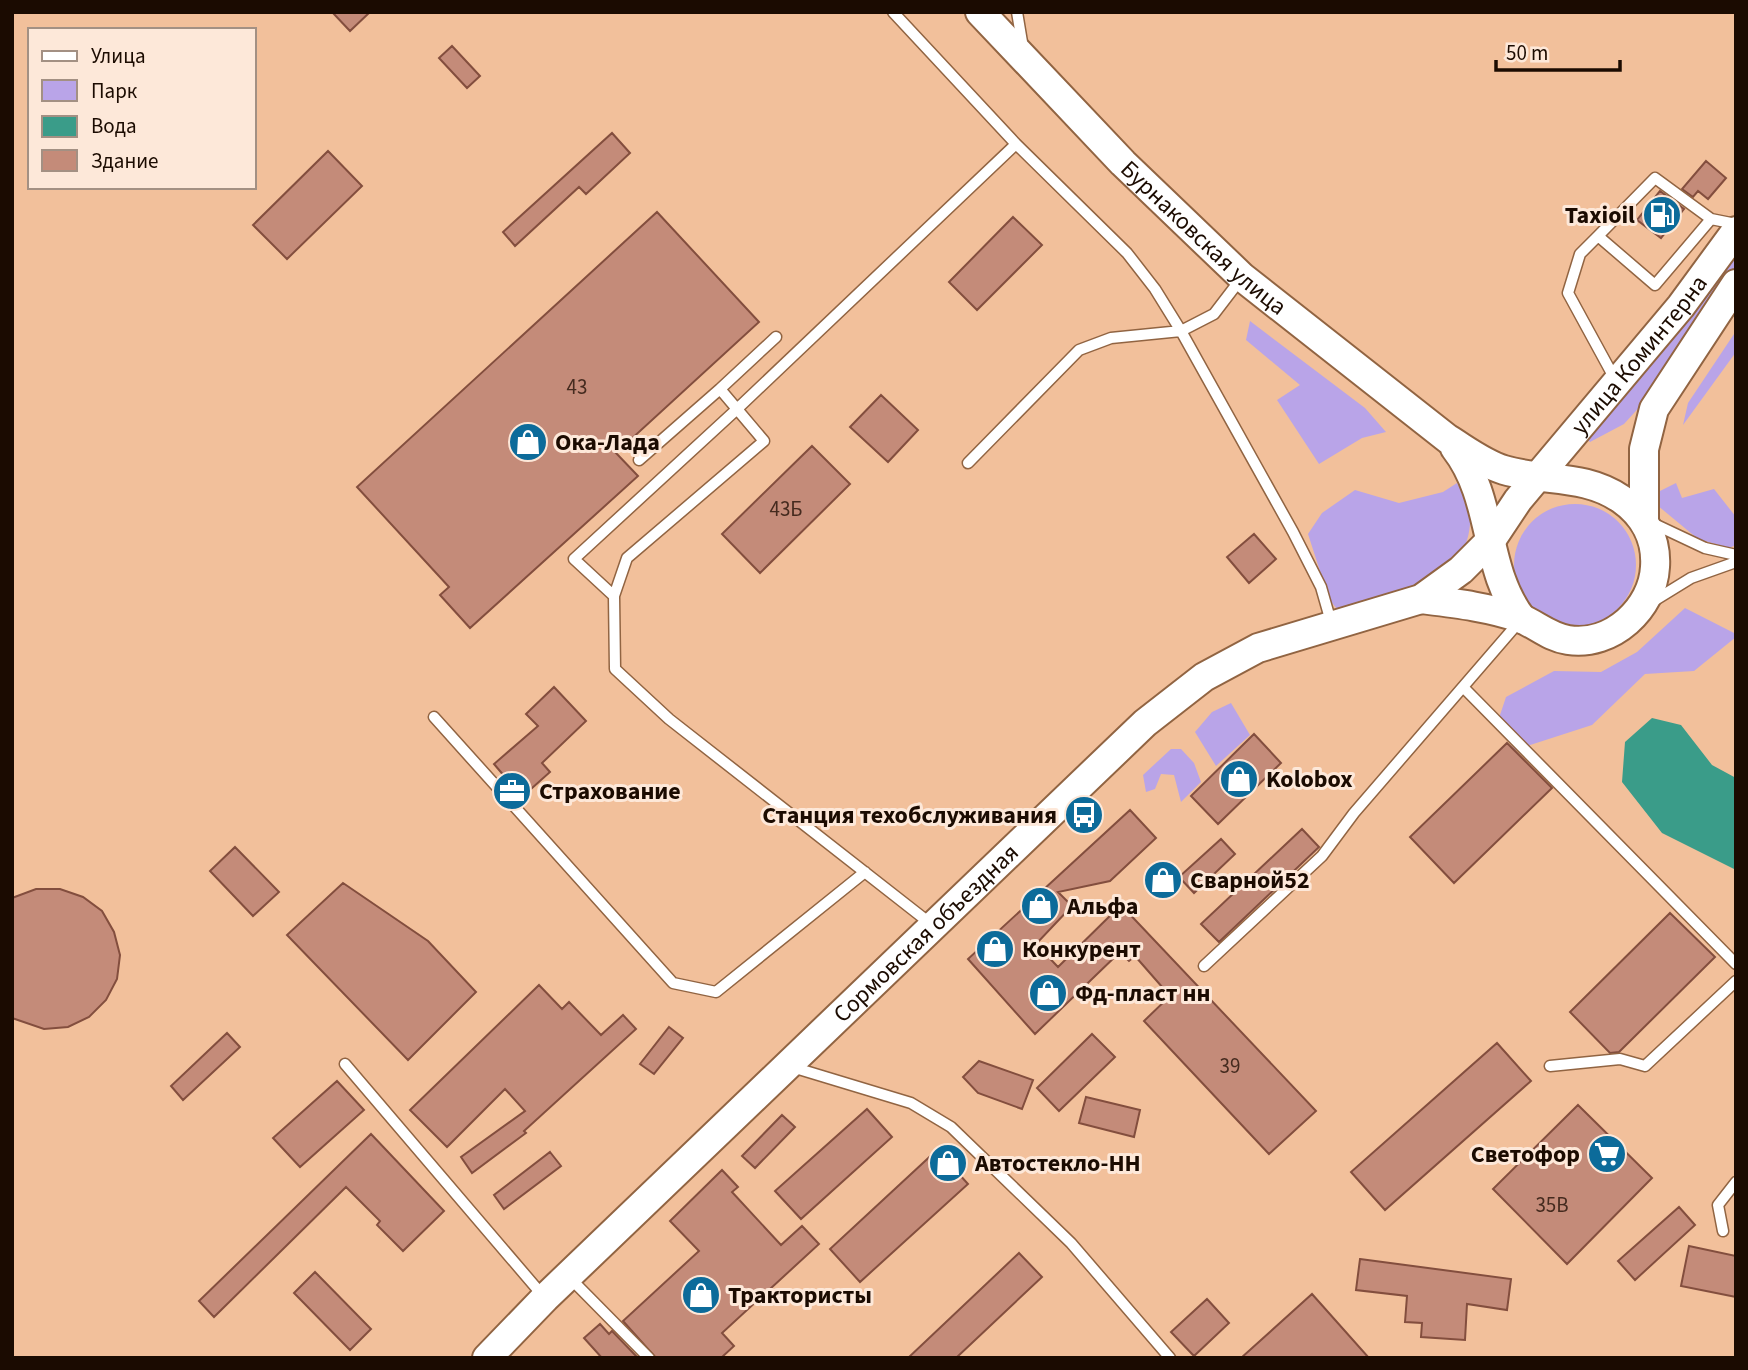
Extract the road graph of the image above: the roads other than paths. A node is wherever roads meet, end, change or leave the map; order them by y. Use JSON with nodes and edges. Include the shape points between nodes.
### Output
{"nodes":[{"id":1,"x":893,"y":12,"type":"edge"},
{"id":2,"x":981,"y":12,"type":"edge"},
{"id":3,"x":1017,"y":12,"type":"edge"},
{"id":4,"x":1025,"y":59,"type":"junction"},
{"id":5,"x":1016,"y":144,"type":"junction"},
{"id":6,"x":1736,"y":224,"type":"edge"},
{"id":7,"x":1724,"y":225,"type":"edge"},
{"id":8,"x":1598,"y":236,"type":"junction"},
{"id":9,"x":1242,"y":277,"type":"junction"},
{"id":10,"x":1736,"y":284,"type":"edge"},
{"id":11,"x":1181,"y":331,"type":"junction"},
{"id":12,"x":776,"y":337,"type":"dead end"},
{"id":13,"x":1616,"y":381,"type":"junction"},
{"id":14,"x":720,"y":390,"type":"junction"},
{"id":15,"x":736,"y":410,"type":"junction"},
{"id":16,"x":1448,"y":439,"type":"junction"},
{"id":17,"x":639,"y":460,"type":"dead end"},
{"id":18,"x":968,"y":463,"type":"dead end"},
{"id":19,"x":1541,"y":476,"type":"junction"},
{"id":20,"x":1644,"y":519,"type":"junction"},
{"id":21,"x":1492,"y":538,"type":"junction"},
{"id":22,"x":1736,"y":555,"type":"edge"},
{"id":23,"x":1736,"y":562,"type":"edge"},
{"id":24,"x":614,"y":596,"type":"junction"},
{"id":25,"x":1421,"y":599,"type":"junction"},
{"id":26,"x":1639,"y":610,"type":"junction"},
{"id":27,"x":1522,"y":619,"type":"junction"},
{"id":28,"x":1332,"y":626,"type":"junction"},
{"id":29,"x":1463,"y":687,"type":"junction"},
{"id":30,"x":434,"y":717,"type":"dead end"},
{"id":31,"x":865,"y":872,"type":"junction"},
{"id":32,"x":935,"y":926,"type":"junction"},
{"id":33,"x":1736,"y":964,"type":"edge"},
{"id":34,"x":1204,"y":966,"type":"dead end"},
{"id":35,"x":1736,"y":981,"type":"edge"},
{"id":36,"x":345,"y":1064,"type":"dead end"},
{"id":37,"x":789,"y":1066,"type":"junction"},
{"id":38,"x":1550,"y":1066,"type":"dead end"},
{"id":39,"x":1736,"y":1182,"type":"edge"},
{"id":40,"x":1723,"y":1230,"type":"dead end"},
{"id":41,"x":569,"y":1276,"type":"junction"},
{"id":42,"x":545,"y":1298,"type":"junction"},
{"id":43,"x":487,"y":1358,"type":"edge"},
{"id":44,"x":649,"y":1358,"type":"edge"},
{"id":45,"x":1170,"y":1358,"type":"edge"}],
"edges":[{"from":1,"to":5,"type":"lane"},
{"from":2,"to":4,"type":"main road","name":"Бурнаковская улица"},
{"from":3,"to":4,"type":"lane"},
{"from":4,"to":9,"type":"main road","name":"Бурнаковская улица","via":[[1123,163]]},
{"from":5,"to":11,"type":"lane","via":[[1127,253]]},
{"from":5,"to":15,"type":"lane"},
{"from":6,"to":7,"type":"lane"},
{"from":7,"to":8,"type":"lane","via":[[1655,178]]},
{"from":7,"to":8,"type":"lane","via":[[1656,285]]},
{"from":7,"to":13,"type":"main road","name":"улица Коминтерна","via":[[1681,306]]},
{"from":8,"to":13,"type":"lane","via":[[1580,254],[1568,293]]},
{"from":9,"to":11,"type":"lane","via":[[1214,314]]},
{"from":9,"to":16,"type":"main road","name":"Бурнаковская улица"},
{"from":10,"to":20,"type":"main road","name":"улица Коминтерна","via":[[1654,410],[1644,449]]},
{"from":11,"to":18,"type":"lane","via":[[1111,338],[1079,350]]},
{"from":11,"to":28,"type":"lane","via":[[1293,532],[1321,587]]},
{"from":12,"to":14,"type":"lane"},
{"from":13,"to":19,"type":"main road","name":"улица Коминтерна"},
{"from":14,"to":15,"type":"lane"},
{"from":14,"to":17,"type":"lane"},
{"from":15,"to":24,"type":"lane","via":[[764,441],[627,558]]},
{"from":15,"to":24,"type":"lane","via":[[574,559]]},
{"from":16,"to":19,"type":"main road","via":[[1504,470]]},
{"from":16,"to":21,"type":"main road","via":[[1470,467]]},
{"from":19,"to":20,"type":"main road","via":[[1597,485]]},
{"from":19,"to":21,"type":"main road"},
{"from":20,"to":22,"type":"lane","via":[[1705,548]]},
{"from":20,"to":26,"type":"main road","via":[[1657,551],[1654,585]]},
{"from":21,"to":25,"type":"main road","via":[[1461,570]]},
{"from":21,"to":27,"type":"main road","via":[[1507,600]]},
{"from":23,"to":26,"type":"lane","via":[[1691,578]]},
{"from":24,"to":31,"type":"lane","via":[[615,669],[669,719]]},
{"from":25,"to":27,"type":"main road"},
{"from":25,"to":28,"type":"main road","name":"Сормовская объездная"},
{"from":26,"to":27,"type":"main road","via":[[1620,628],[1596,638],[1570,640],[1543,633]]},
{"from":27,"to":29,"type":"lane"},
{"from":28,"to":32,"type":"main road","name":"Сормовская объездная","via":[[1258,648],[1204,677],[1145,723]]},
{"from":29,"to":33,"type":"lane"},
{"from":29,"to":34,"type":"lane","via":[[1322,856]]},
{"from":30,"to":31,"type":"lane","via":[[673,983],[716,992]]},
{"from":31,"to":32,"type":"lane"},
{"from":32,"to":37,"type":"main road","name":"Сормовская объездная"},
{"from":35,"to":38,"type":"lane","via":[[1644,1066],[1620,1059]]},
{"from":36,"to":42,"type":"lane"},
{"from":37,"to":41,"type":"main road","name":"Сормовская объездная"},
{"from":37,"to":45,"type":"lane","via":[[911,1103],[951,1127],[1071,1243]]},
{"from":39,"to":40,"type":"lane","via":[[1718,1205]]},
{"from":41,"to":42,"type":"main road","name":"Сормовская объездная"},
{"from":41,"to":44,"type":"lane"},
{"from":42,"to":43,"type":"main road","name":"Сормовская объездная"}]}
